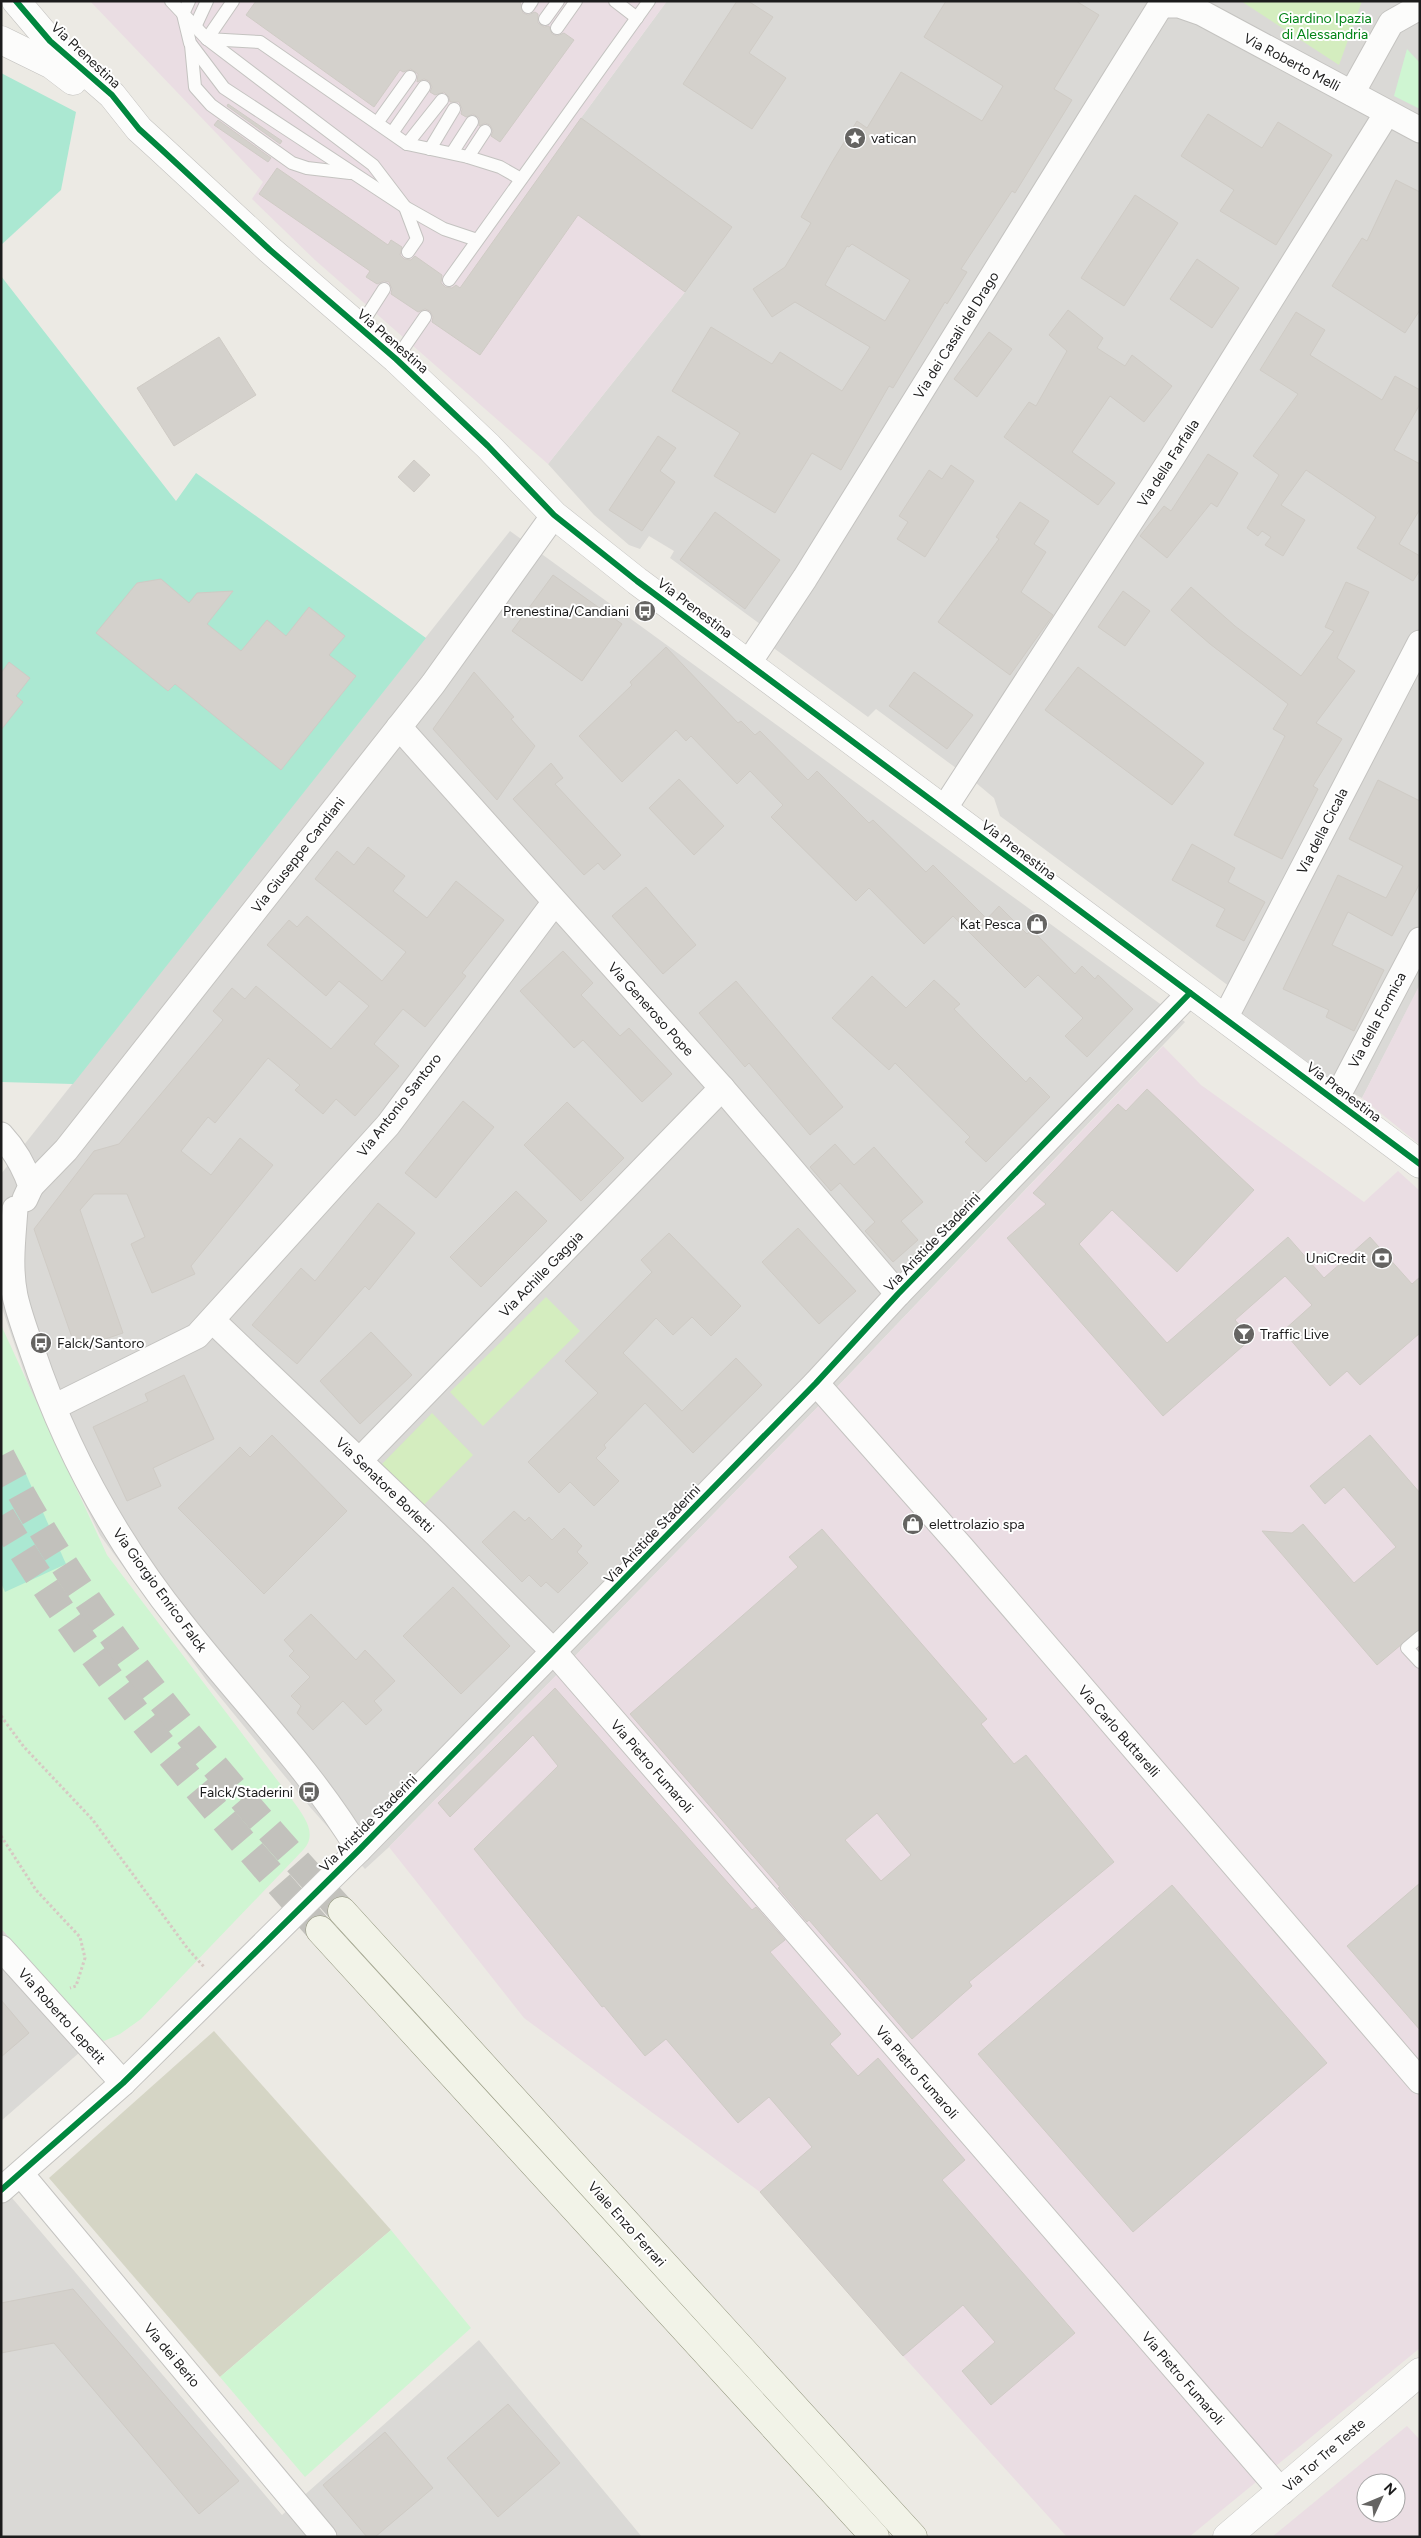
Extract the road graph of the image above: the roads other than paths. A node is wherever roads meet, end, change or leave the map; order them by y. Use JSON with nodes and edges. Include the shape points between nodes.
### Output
{"nodes":[{"id":1,"x":16,"y":1,"type":"edge"},
{"id":2,"x":172,"y":1,"type":"edge"},
{"id":3,"x":188,"y":1,"type":"edge"},
{"id":4,"x":207,"y":1,"type":"edge"},
{"id":5,"x":233,"y":1,"type":"edge"},
{"id":6,"x":558,"y":1,"type":"edge"},
{"id":7,"x":576,"y":1,"type":"edge"},
{"id":8,"x":615,"y":1,"type":"edge"},
{"id":9,"x":649,"y":1,"type":"edge"},
{"id":10,"x":1158,"y":3,"type":"edge"},
{"id":11,"x":1415,"y":12,"type":"edge"},
{"id":12,"x":183,"y":14,"type":"junction"},
{"id":13,"x":637,"y":18,"type":"junction"},
{"id":14,"x":545,"y":19,"type":"dead end"},
{"id":15,"x":195,"y":27,"type":"junction"},
{"id":16,"x":557,"y":28,"type":"dead end"},
{"id":17,"x":206,"y":39,"type":"junction"},
{"id":18,"x":1,"y":40,"type":"edge"},
{"id":19,"x":190,"y":43,"type":"junction"},
{"id":20,"x":410,"y":77,"type":"dead end"},
{"id":21,"x":424,"y":87,"type":"dead end"},
{"id":22,"x":1352,"y":93,"type":"junction"},
{"id":23,"x":442,"y":100,"type":"dead end"},
{"id":24,"x":454,"y":109,"type":"dead end"},
{"id":25,"x":1387,"y":113,"type":"junction"},
{"id":26,"x":472,"y":122,"type":"dead end"},
{"id":27,"x":377,"y":123,"type":"junction"},
{"id":28,"x":139,"y":129,"type":"junction"},
{"id":29,"x":1420,"y":130,"type":"edge"},
{"id":30,"x":485,"y":131,"type":"dead end"},
{"id":31,"x":392,"y":134,"type":"junction"},
{"id":32,"x":407,"y":144,"type":"junction"},
{"id":33,"x":430,"y":149,"type":"junction"},
{"id":34,"x":452,"y":153,"type":"junction"},
{"id":35,"x":468,"y":157,"type":"junction"},
{"id":36,"x":353,"y":174,"type":"junction"},
{"id":37,"x":521,"y":180,"type":"junction"},
{"id":38,"x":405,"y":208,"type":"junction"},
{"id":39,"x":477,"y":240,"type":"junction"},
{"id":40,"x":408,"y":252,"type":"dead end"},
{"id":41,"x":450,"y":280,"type":"dead end"},
{"id":42,"x":384,"y":289,"type":"dead end"},
{"id":43,"x":424,"y":317,"type":"dead end"},
{"id":44,"x":359,"y":328,"type":"junction"},
{"id":45,"x":396,"y":359,"type":"junction"},
{"id":46,"x":554,"y":515,"type":"junction"},
{"id":47,"x":1420,"y":643,"type":"edge"},
{"id":48,"x":748,"y":664,"type":"junction"},
{"id":49,"x":399,"y":727,"type":"junction"},
{"id":50,"x":944,"y":809,"type":"junction"},
{"id":51,"x":554,"y":903,"type":"junction"},
{"id":52,"x":1420,"y":940,"type":"edge"},
{"id":53,"x":1190,"y":993,"type":"junction"},
{"id":54,"x":1225,"y":1018,"type":"junction"},
{"id":55,"x":722,"y":1088,"type":"junction"},
{"id":56,"x":1335,"y":1101,"type":"junction"},
{"id":57,"x":1,"y":1135,"type":"edge"},
{"id":58,"x":1420,"y":1164,"type":"edge"},
{"id":59,"x":31,"y":1186,"type":"junction"},
{"id":60,"x":8,"y":1205,"type":"edge"},
{"id":61,"x":898,"y":1294,"type":"junction"},
{"id":62,"x":213,"y":1321,"type":"junction"},
{"id":63,"x":816,"y":1383,"type":"junction"},
{"id":64,"x":54,"y":1407,"type":"junction"},
{"id":65,"x":360,"y":1460,"type":"junction"},
{"id":66,"x":1420,"y":1637,"type":"edge"},
{"id":67,"x":554,"y":1652,"type":"junction"},
{"id":68,"x":1420,"y":1662,"type":"edge"},
{"id":69,"x":359,"y":1850,"type":"junction"},
{"id":70,"x":342,"y":1911,"type":"tunnel mouth"},
{"id":71,"x":320,"y":1930,"type":"tunnel mouth"},
{"id":72,"x":1,"y":1948,"type":"edge"},
{"id":73,"x":1420,"y":2080,"type":"edge"},
{"id":74,"x":123,"y":2083,"type":"junction"},
{"id":75,"x":21,"y":2174,"type":"junction"},
{"id":76,"x":1,"y":2190,"type":"edge"},
{"id":77,"x":1420,"y":2372,"type":"edge"},
{"id":78,"x":1282,"y":2492,"type":"junction"},
{"id":79,"x":324,"y":2537,"type":"edge"},
{"id":80,"x":875,"y":2537,"type":"edge"},
{"id":81,"x":913,"y":2537,"type":"edge"},
{"id":82,"x":1227,"y":2537,"type":"edge"}],
"edges":[{"from":1,"to":28,"type":"street","name":"Via Prenestina","via":[[50,41],[112,95]]},
{"from":2,"to":12,"type":"lane"},
{"from":3,"to":12,"type":"lane"},
{"from":4,"to":15,"type":"lane"},
{"from":5,"to":17,"type":"lane"},
{"from":6,"to":14,"type":"lane"},
{"from":7,"to":16,"type":"lane"},
{"from":8,"to":13,"type":"lane"},
{"from":9,"to":13,"type":"lane"},
{"from":10,"to":22,"type":"street","name":"Via Roberto Melli","via":[[1179,5],[1202,13]]},
{"from":10,"to":48,"type":"street","name":"Via dei Casali del Drago","via":[[820,555]]},
{"from":11,"to":22,"type":"street","via":[[1391,23]]},
{"from":12,"to":15,"type":"lane"},
{"from":12,"to":19,"type":"lane"},
{"from":13,"to":37,"type":"lane"},
{"from":15,"to":17,"type":"lane"},
{"from":17,"to":27,"type":"lane","via":[[260,42]]},
{"from":17,"to":38,"type":"lane","via":[[373,166]]},
{"from":18,"to":28,"type":"street","name":"Via Prenestina","via":[[52,65]]},
{"from":19,"to":36,"type":"lane","via":[[224,88]]},
{"from":19,"to":36,"type":"lane","via":[[195,87],[211,105],[292,163]]},
{"from":20,"to":27,"type":"lane"},
{"from":21,"to":31,"type":"lane"},
{"from":22,"to":25,"type":"street","name":"Via Roberto Melli"},
{"from":23,"to":32,"type":"lane"},
{"from":24,"to":33,"type":"lane"},
{"from":25,"to":29,"type":"street","name":"Via Roberto Melli"},
{"from":25,"to":50,"type":"street","name":"Via della Farfalla","via":[[1178,448]]},
{"from":26,"to":34,"type":"lane"},
{"from":27,"to":31,"type":"lane"},
{"from":28,"to":44,"type":"street","name":"Via Prenestina"},
{"from":30,"to":35,"type":"lane"},
{"from":31,"to":32,"type":"lane"},
{"from":32,"to":33,"type":"lane"},
{"from":33,"to":34,"type":"lane"},
{"from":34,"to":35,"type":"lane"},
{"from":35,"to":37,"type":"lane","via":[[500,167]]},
{"from":36,"to":38,"type":"lane"},
{"from":37,"to":39,"type":"lane"},
{"from":38,"to":39,"type":"lane"},
{"from":38,"to":40,"type":"lane","via":[[417,239]]},
{"from":39,"to":41,"type":"lane"},
{"from":42,"to":44,"type":"lane"},
{"from":43,"to":45,"type":"lane"},
{"from":44,"to":45,"type":"street","name":"Via Prenestina"},
{"from":45,"to":46,"type":"street","name":"Via Prenestina","via":[[488,446]]},
{"from":46,"to":48,"type":"street","name":"Via Prenestina"},
{"from":46,"to":49,"type":"street","name":"Via Giuseppe Candiani"},
{"from":47,"to":54,"type":"street","name":"Via della Cicala"},
{"from":48,"to":50,"type":"street","name":"Via Prenestina"},
{"from":49,"to":51,"type":"street","name":"Via Generoso Pope"},
{"from":49,"to":59,"type":"street","name":"Via Giuseppe Candiani","via":[[66,1150]]},
{"from":50,"to":53,"type":"street","name":"Via Prenestina"},
{"from":51,"to":55,"type":"street","name":"Via Generoso Pope"},
{"from":51,"to":62,"type":"street","name":"Via Antonio Santoro","via":[[388,1125]]},
{"from":52,"to":56,"type":"street","name":"Via della Formica"},
{"from":53,"to":54,"type":"street","name":"Via Prenestina"},
{"from":53,"to":61,"type":"street","name":"Via Aristide Staderini"},
{"from":54,"to":56,"type":"street","name":"Via Prenestina"},
{"from":55,"to":61,"type":"street","name":"Via Generoso Pope"},
{"from":55,"to":65,"type":"street","name":"Via Achille Gaggia"},
{"from":56,"to":58,"type":"street","name":"Via Prenestina"},
{"from":57,"to":59,"type":"street","via":[[19,1156]]},
{"from":59,"to":60,"type":"street","name":"Via Giuseppe Candiani","via":[[26,1198]]},
{"from":60,"to":64,"type":"street","name":"Via Giorgio Enrico Falck","via":[[15,1297]]},
{"from":61,"to":63,"type":"street","name":"Via Aristide Staderini"},
{"from":62,"to":64,"type":"street","name":"Via Antonio Santoro","via":[[197,1336]]},
{"from":62,"to":65,"type":"street","name":"Via Senatore Borletti"},
{"from":63,"to":67,"type":"street","name":"Via Aristide Staderini"},
{"from":63,"to":73,"type":"street","name":"Via Carlo Buttarelli"},
{"from":64,"to":69,"type":"street","name":"Via Giorgio Enrico Falck","via":[[100,1502],[146,1575],[182,1625],[316,1786]]},
{"from":65,"to":67,"type":"street","name":"Via Senatore Borletti"},
{"from":66,"to":68,"type":"lane","via":[[1407,1648]]},
{"from":67,"to":69,"type":"street","name":"Via Aristide Staderini"},
{"from":67,"to":78,"type":"street","name":"Via Pietro Fumaroli"},
{"from":69,"to":74,"type":"street","name":"Via Aristide Staderini"},
{"from":70,"to":81,"type":"main road","name":"Viale Enzo Ferrari"},
{"from":71,"to":80,"type":"main road","name":"Viale Enzo Ferrari"},
{"from":72,"to":74,"type":"street","name":"Via Roberto Lepetit"},
{"from":74,"to":75,"type":"street","name":"Via Aristide Staderini"},
{"from":75,"to":76,"type":"street","name":"Via Aristide Staderini"},
{"from":75,"to":79,"type":"street","name":"Via dei Berio"},
{"from":77,"to":78,"type":"street","name":"Via Tor Tre Teste"},
{"from":78,"to":82,"type":"street","name":"Via Tor Tre Teste"}]}
